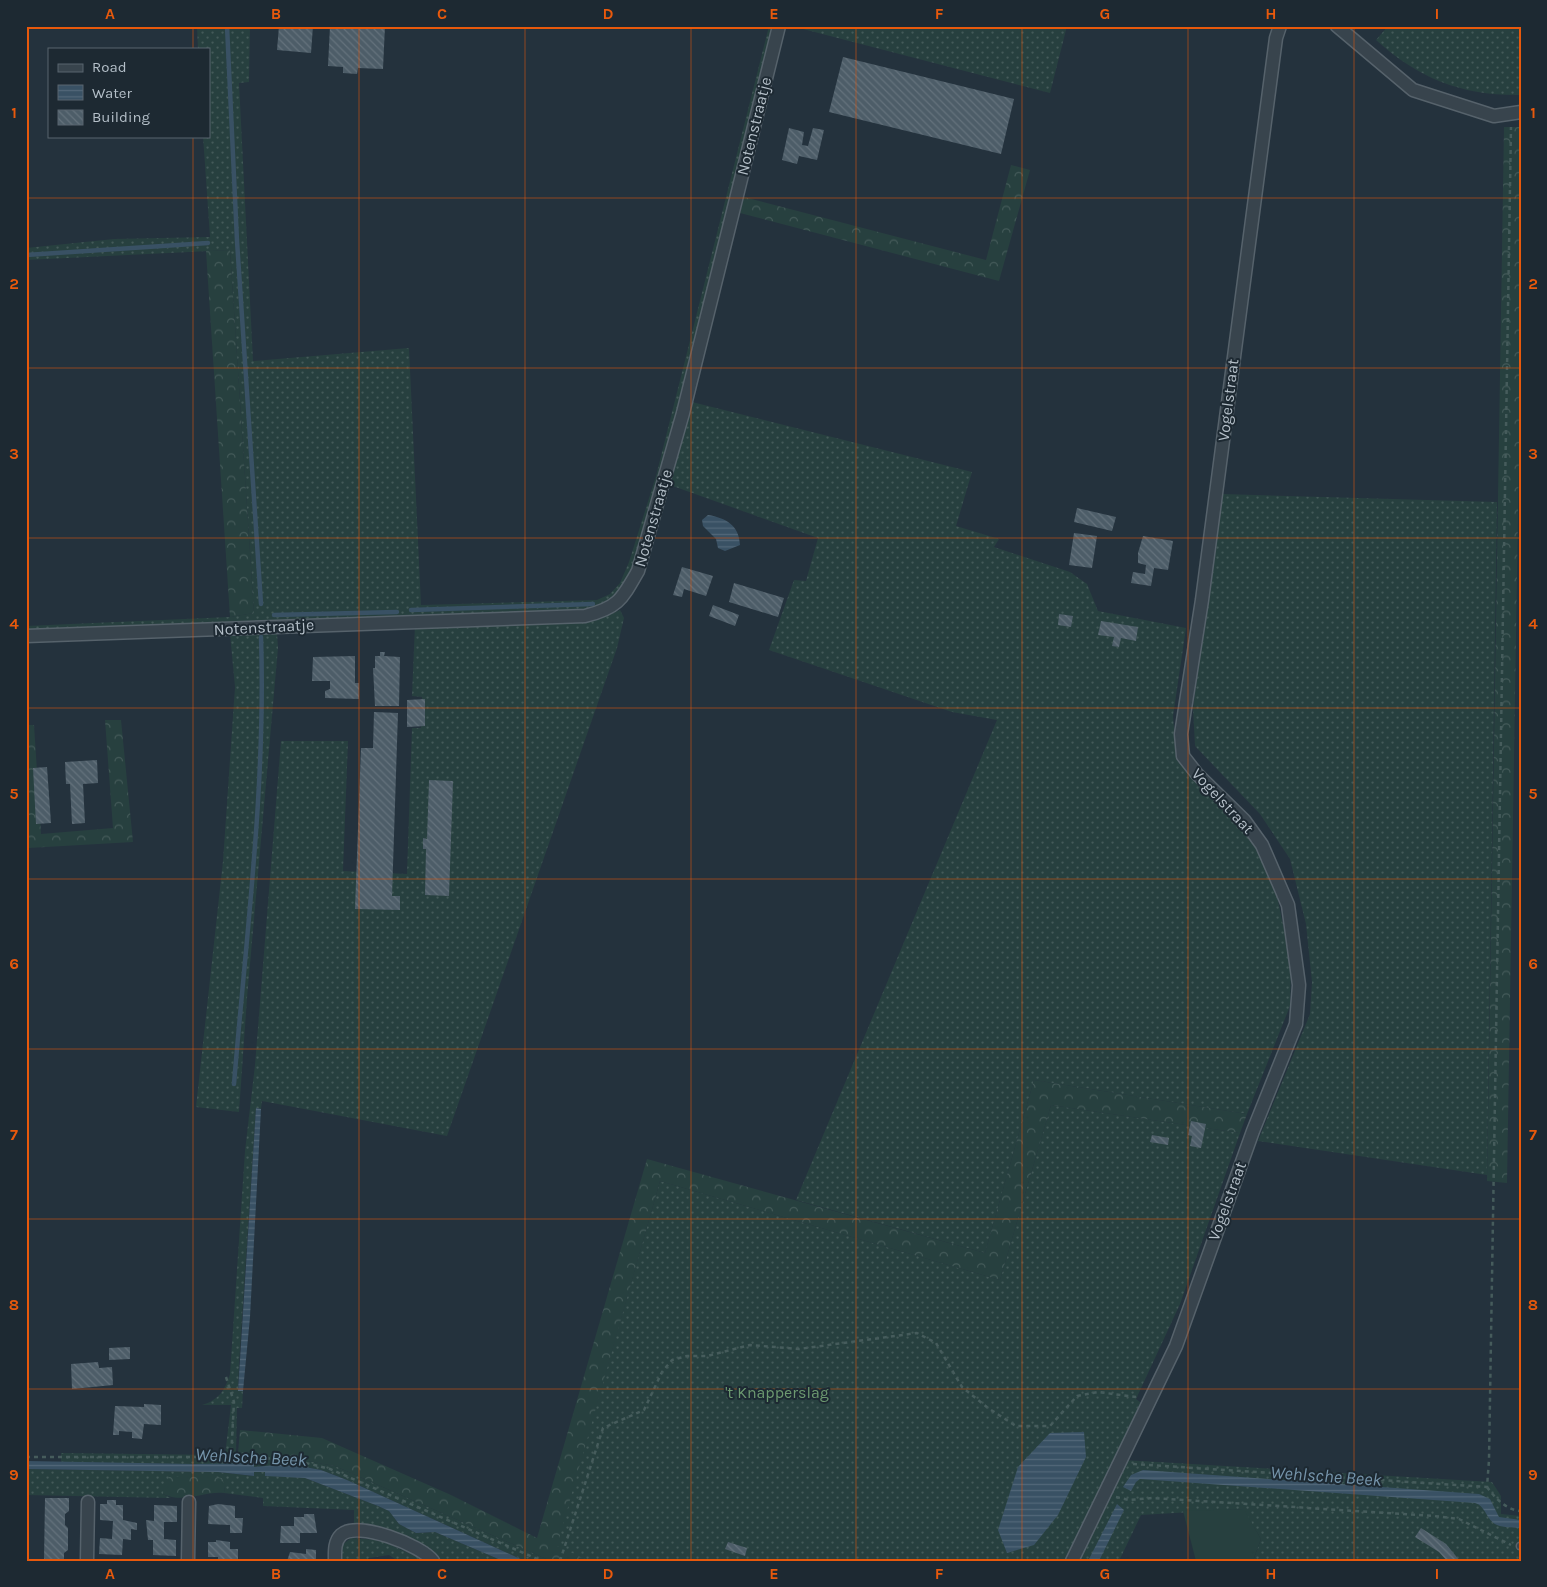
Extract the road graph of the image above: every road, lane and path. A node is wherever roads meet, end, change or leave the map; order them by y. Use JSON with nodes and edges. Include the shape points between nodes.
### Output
{"nodes":[{"id":1,"x":779,"y":26,"type":"edge"},
{"id":2,"x":1280,"y":26,"type":"edge"},
{"id":3,"x":1337,"y":26,"type":"edge"},
{"id":4,"x":1516,"y":113,"type":"edge"},
{"id":5,"x":26,"y":636,"type":"edge"},
{"id":6,"x":226,"y":1377,"type":"dead end"},
{"id":7,"x":1150,"y":1399,"type":"junction"},
{"id":8,"x":26,"y":1457,"type":"edge"},
{"id":9,"x":231,"y":1458,"type":"junction"},
{"id":10,"x":1116,"y":1470,"type":"junction"},
{"id":11,"x":1487,"y":1487,"type":"junction"},
{"id":12,"x":1105,"y":1492,"type":"junction"},
{"id":13,"x":88,"y":1502,"type":"dead end"},
{"id":14,"x":188,"y":1502,"type":"dead end"},
{"id":15,"x":1521,"y":1511,"type":"edge"},
{"id":16,"x":1520,"y":1546,"type":"edge"},
{"id":17,"x":87,"y":1561,"type":"edge"},
{"id":18,"x":188,"y":1561,"type":"edge"},
{"id":19,"x":335,"y":1561,"type":"edge"},
{"id":20,"x":432,"y":1561,"type":"edge"},
{"id":21,"x":542,"y":1561,"type":"edge"},
{"id":22,"x":560,"y":1561,"type":"edge"},
{"id":23,"x":1072,"y":1561,"type":"edge"}],
"edges":[{"from":1,"to":5,"type":"street","name":"Notenstraatje","via":[[683,413],[641,562],[626,593],[616,604],[585,616]]},
{"from":2,"to":7,"type":"street","name":"Vogelstraat","via":[[1181,734],[1183,756],[1244,820],[1262,845],[1288,905],[1299,985],[1296,1024],[1252,1131],[1176,1346]]},
{"from":3,"to":4,"type":"street","via":[[1413,90],[1494,116]]},
{"from":4,"to":11,"type":"path"},
{"from":6,"to":9,"type":"path","via":[[234,1402]]},
{"from":7,"to":10,"type":"street","name":"Vogelstraat"},
{"from":7,"to":22,"type":"path","via":[[1091,1393],[1077,1396],[1050,1426],[1016,1426],[962,1387],[936,1343],[917,1334],[799,1349],[750,1345],[707,1356],[672,1360],[662,1372],[644,1410],[603,1428]]},
{"from":8,"to":9,"type":"path"},
{"from":9,"to":21,"type":"path","via":[[294,1460],[330,1469]]},
{"from":10,"to":11,"type":"path","via":[[1133,1464]]},
{"from":10,"to":12,"type":"street","name":"Vogelstraat"},
{"from":11,"to":15,"type":"path","via":[[1496,1499]]},
{"from":12,"to":16,"type":"path","via":[[1129,1500],[1153,1498],[1442,1517],[1467,1523],[1506,1544]]},
{"from":12,"to":23,"type":"street","name":"Vogelstraat"},
{"from":13,"to":17,"type":"street"},
{"from":14,"to":18,"type":"street"},
{"from":19,"to":20,"type":"street","via":[[336,1542],[340,1536],[357,1531],[397,1540],[419,1550]]}]}
